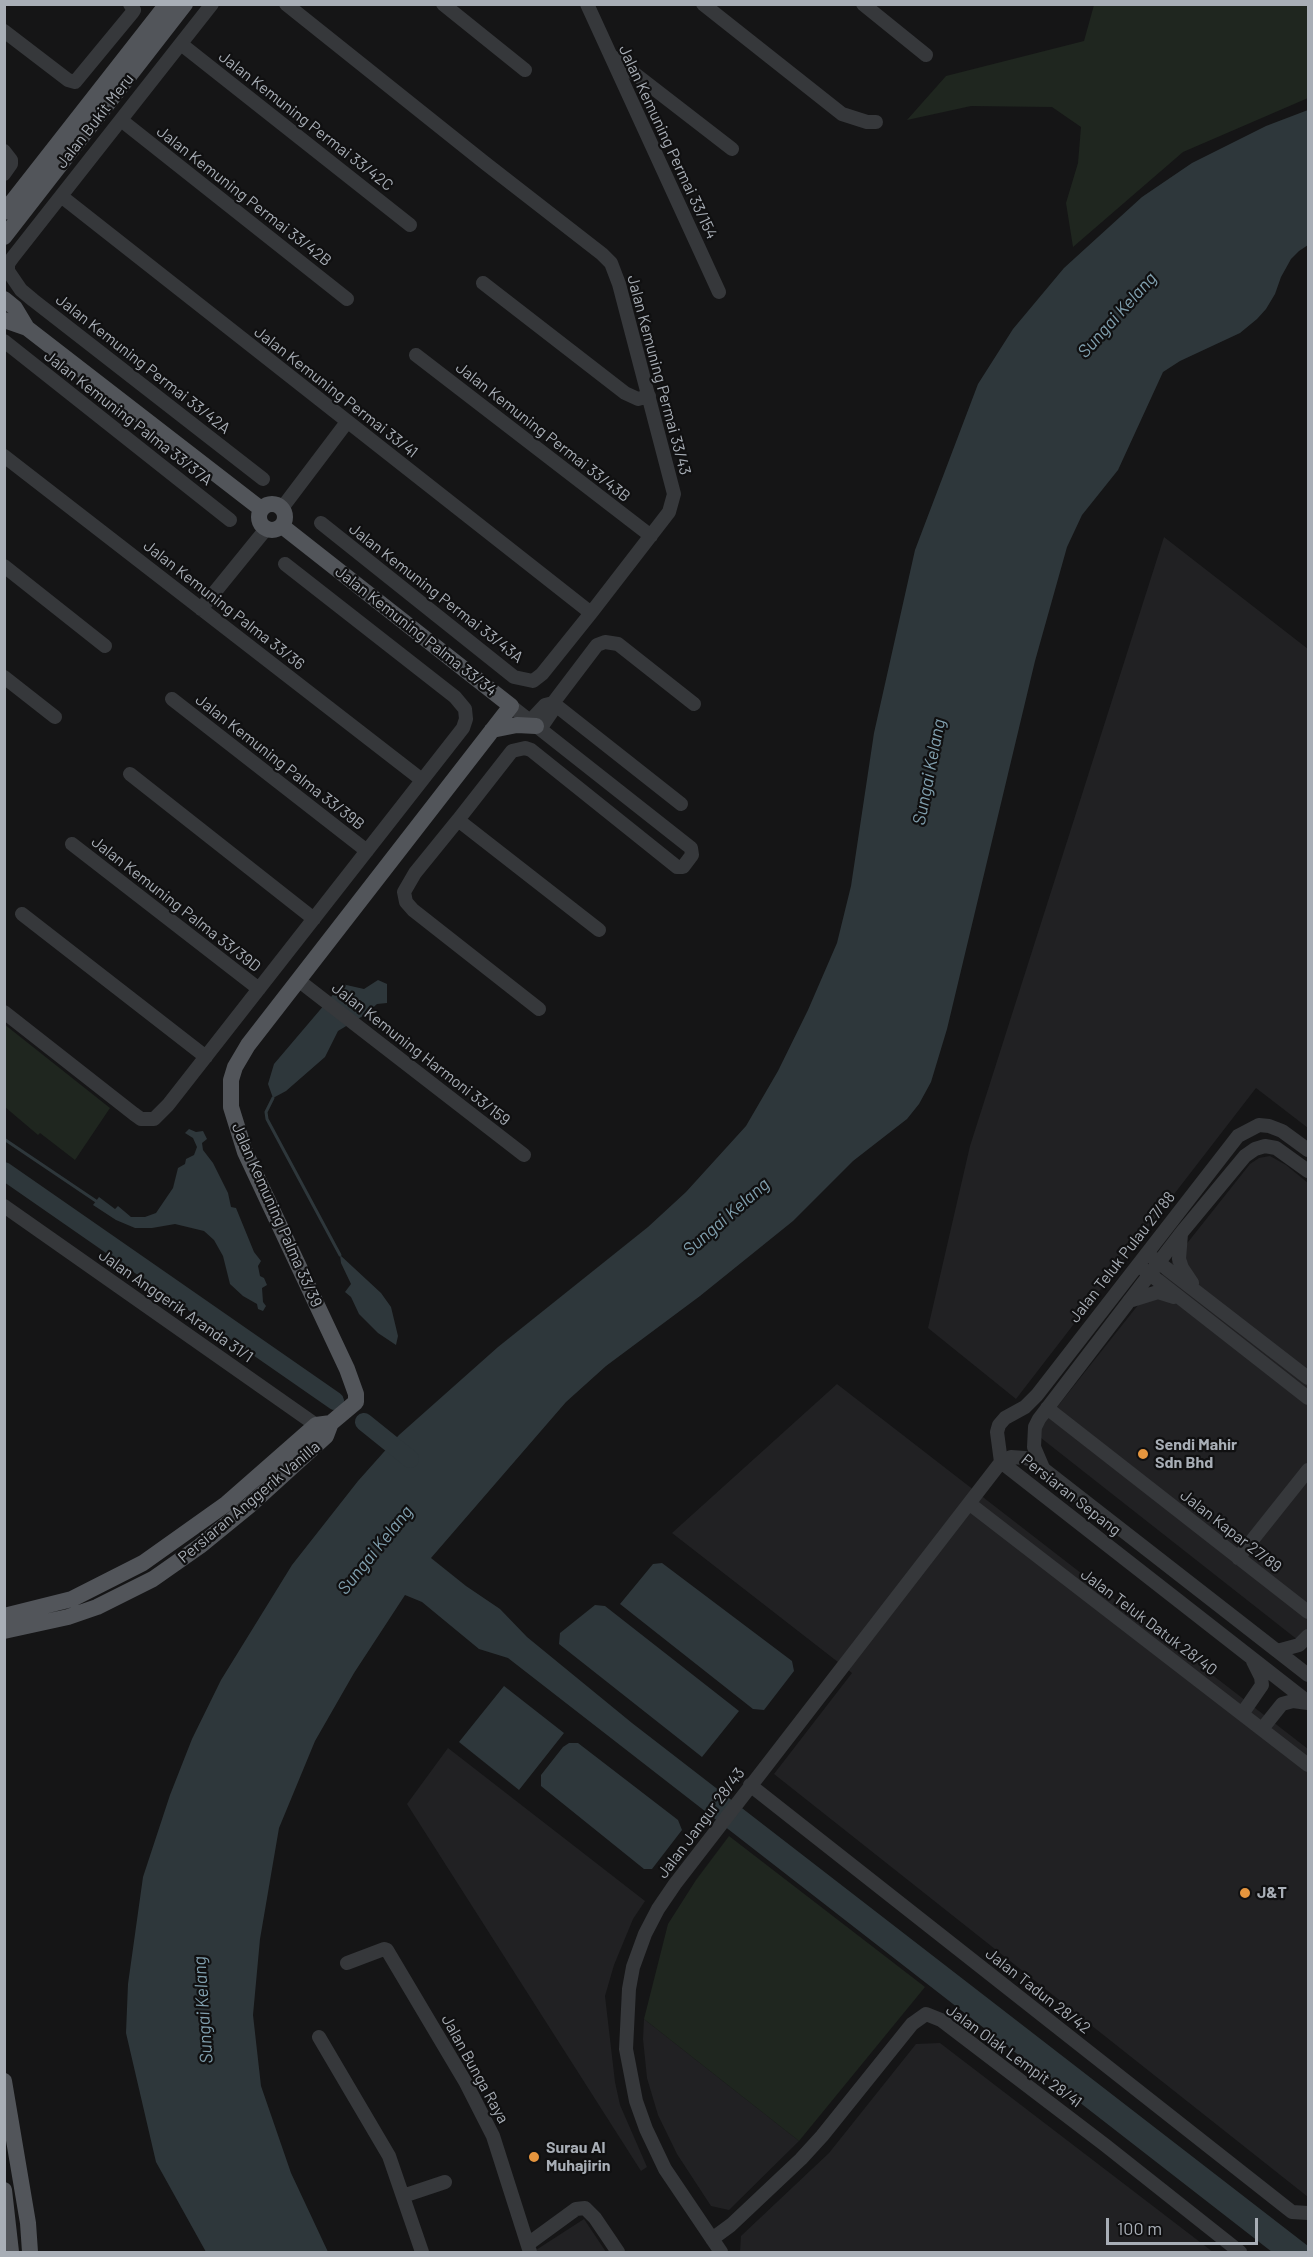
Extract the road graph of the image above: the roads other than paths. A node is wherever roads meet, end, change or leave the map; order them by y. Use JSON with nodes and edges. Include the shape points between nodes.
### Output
{"nodes":[{"id":1,"x":167,"y":4,"type":"edge"},
{"id":2,"x":186,"y":4,"type":"edge"},
{"id":3,"x":212,"y":4,"type":"edge"},
{"id":4,"x":286,"y":4,"type":"edge"},
{"id":5,"x":443,"y":4,"type":"edge"},
{"id":6,"x":587,"y":4,"type":"edge"},
{"id":7,"x":703,"y":4,"type":"edge"},
{"id":8,"x":863,"y":4,"type":"edge"},
{"id":9,"x":132,"y":7,"type":"edge"},
{"id":10,"x":4,"y":31,"type":"edge"},
{"id":11,"x":181,"y":44,"type":"junction"},
{"id":12,"x":926,"y":55,"type":"dead end"},
{"id":13,"x":611,"y":56,"type":"junction"},
{"id":14,"x":525,"y":70,"type":"dead end"},
{"id":15,"x":653,"y":87,"type":"junction"},
{"id":16,"x":630,"y":99,"type":"junction"},
{"id":17,"x":121,"y":120,"type":"junction"},
{"id":18,"x":876,"y":122,"type":"dead end"},
{"id":19,"x":732,"y":149,"type":"dead end"},
{"id":20,"x":8,"y":155,"type":"edge"},
{"id":21,"x":4,"y":174,"type":"edge"},
{"id":22,"x":61,"y":196,"type":"junction"},
{"id":23,"x":4,"y":212,"type":"edge"},
{"id":24,"x":410,"y":225,"type":"dead end"},
{"id":25,"x":4,"y":237,"type":"edge"},
{"id":26,"x":483,"y":283,"type":"dead end"},
{"id":27,"x":719,"y":292,"type":"dead end"},
{"id":28,"x":4,"y":299,"type":"edge"},
{"id":29,"x":347,"y":299,"type":"dead end"},
{"id":30,"x":4,"y":320,"type":"edge"},
{"id":31,"x":27,"y":328,"type":"junction"},
{"id":32,"x":4,"y":341,"type":"edge"},
{"id":33,"x":416,"y":355,"type":"dead end"},
{"id":34,"x":649,"y":396,"type":"junction"},
{"id":35,"x":347,"y":422,"type":"junction"},
{"id":36,"x":4,"y":456,"type":"edge"},
{"id":37,"x":263,"y":478,"type":"dead end"},
{"id":38,"x":282,"y":508,"type":"junction"},
{"id":39,"x":261,"y":509,"type":"junction"},
{"id":40,"x":230,"y":520,"type":"dead end"},
{"id":41,"x":321,"y":524,"type":"dead end"},
{"id":42,"x":274,"y":527,"type":"junction"},
{"id":43,"x":651,"y":536,"type":"junction"},
{"id":44,"x":285,"y":564,"type":"dead end"},
{"id":45,"x":4,"y":566,"type":"edge"},
{"id":46,"x":201,"y":609,"type":"junction"},
{"id":47,"x":591,"y":613,"type":"junction"},
{"id":48,"x":105,"y":646,"type":"dead end"},
{"id":49,"x":4,"y":677,"type":"edge"},
{"id":50,"x":533,"y":681,"type":"joint"},
{"id":51,"x":172,"y":699,"type":"dead end"},
{"id":52,"x":553,"y":703,"type":"junction"},
{"id":53,"x":694,"y":704,"type":"dead end"},
{"id":54,"x":511,"y":706,"type":"junction"},
{"id":55,"x":55,"y":717,"type":"dead end"},
{"id":56,"x":535,"y":726,"type":"junction"},
{"id":57,"x":492,"y":730,"type":"junction"},
{"id":58,"x":130,"y":774,"type":"dead end"},
{"id":59,"x":422,"y":780,"type":"junction"},
{"id":60,"x":681,"y":804,"type":"dead end"},
{"id":61,"x":459,"y":821,"type":"junction"},
{"id":62,"x":675,"y":836,"type":"junction"},
{"id":63,"x":72,"y":844,"type":"dead end"},
{"id":64,"x":367,"y":851,"type":"junction"},
{"id":65,"x":662,"y":854,"type":"junction"},
{"id":66,"x":371,"y":887,"type":"joint"},
{"id":67,"x":22,"y":914,"type":"dead end"},
{"id":68,"x":314,"y":919,"type":"junction"},
{"id":69,"x":599,"y":930,"type":"dead end"},
{"id":70,"x":298,"y":980,"type":"junction"},
{"id":71,"x":259,"y":989,"type":"junction"},
{"id":72,"x":538,"y":1009,"type":"dead end"},
{"id":73,"x":4,"y":1012,"type":"edge"},
{"id":74,"x":206,"y":1057,"type":"junction"},
{"id":75,"x":1308,"y":1150,"type":"edge"},
{"id":76,"x":524,"y":1155,"type":"dead end"},
{"id":77,"x":1308,"y":1171,"type":"edge"},
{"id":78,"x":4,"y":1206,"type":"edge"},
{"id":79,"x":1182,"y":1232,"type":"junction"},
{"id":80,"x":1147,"y":1253,"type":"junction"},
{"id":81,"x":1159,"y":1262,"type":"junction"},
{"id":82,"x":1138,"y":1265,"type":"junction"},
{"id":83,"x":1150,"y":1274,"type":"junction"},
{"id":84,"x":1202,"y":1295,"type":"junction"},
{"id":85,"x":1129,"y":1301,"type":"junction"},
{"id":86,"x":1194,"y":1308,"type":"junction"},
{"id":87,"x":1308,"y":1378,"type":"edge"},
{"id":88,"x":1308,"y":1398,"type":"edge"},
{"id":89,"x":356,"y":1402,"type":"joint"},
{"id":90,"x":1047,"y":1408,"type":"junction"},
{"id":91,"x":324,"y":1428,"type":"junction"},
{"id":92,"x":1001,"y":1462,"type":"junction"},
{"id":93,"x":1044,"y":1470,"type":"junction"},
{"id":94,"x":1308,"y":1470,"type":"edge"},
{"id":95,"x":970,"y":1504,"type":"junction"},
{"id":96,"x":1121,"y":1529,"type":"junction"},
{"id":97,"x":1108,"y":1545,"type":"junction"},
{"id":98,"x":1239,"y":1558,"type":"junction"},
{"id":99,"x":1308,"y":1612,"type":"edge"},
{"id":100,"x":4,"y":1616,"type":"edge"},
{"id":101,"x":5,"y":1631,"type":"edge"},
{"id":102,"x":1308,"y":1636,"type":"edge"},
{"id":103,"x":1277,"y":1651,"type":"junction"},
{"id":104,"x":1251,"y":1656,"type":"junction"},
{"id":105,"x":1308,"y":1676,"type":"edge"},
{"id":106,"x":1308,"y":1702,"type":"edge"},
{"id":107,"x":1242,"y":1714,"type":"junction"},
{"id":108,"x":1262,"y":1729,"type":"junction"},
{"id":109,"x":1308,"y":1765,"type":"edge"},
{"id":110,"x":746,"y":1790,"type":"junction"},
{"id":111,"x":347,"y":1963,"type":"dead end"},
{"id":112,"x":319,"y":2037,"type":"dead end"},
{"id":113,"x":4,"y":2081,"type":"edge"},
{"id":114,"x":445,"y":2182,"type":"dead end"},
{"id":115,"x":4,"y":2190,"type":"edge"},
{"id":116,"x":403,"y":2196,"type":"junction"},
{"id":117,"x":1308,"y":2213,"type":"edge"},
{"id":118,"x":28,"y":2223,"type":"junction"},
{"id":119,"x":9,"y":2226,"type":"junction"},
{"id":120,"x":712,"y":2239,"type":"junction"},
{"id":121,"x":529,"y":2248,"type":"edge"},
{"id":122,"x":11,"y":2253,"type":"edge"},
{"id":123,"x":30,"y":2253,"type":"edge"},
{"id":124,"x":422,"y":2253,"type":"edge"},
{"id":125,"x":618,"y":2253,"type":"edge"},
{"id":126,"x":721,"y":2253,"type":"edge"},
{"id":127,"x":1240,"y":2253,"type":"edge"}],
"edges":[{"from":1,"to":23,"type":"main road","name":"Jalan Bukit Meru"},
{"from":2,"to":25,"type":"main road","name":"Jalan Bukit Meru"},
{"from":3,"to":11,"type":"street"},
{"from":4,"to":34,"type":"street","name":"Jalan Kemuning Permai 33/43","via":[[603,254],[619,284]]},
{"from":5,"to":14,"type":"street"},
{"from":6,"to":13,"type":"street","name":"Jalan Kemuning Permai 33/154"},
{"from":7,"to":18,"type":"street","via":[[842,114]]},
{"from":8,"to":12,"type":"street"},
{"from":9,"to":10,"type":"street","via":[[75,82]]},
{"from":11,"to":17,"type":"street"},
{"from":11,"to":24,"type":"street","name":"Jalan Kemuning Permai 33/42C"},
{"from":13,"to":15,"type":"street"},
{"from":13,"to":16,"type":"street","name":"Jalan Kemuning Permai 33/154"},
{"from":15,"to":16,"type":"street","via":[[641,89]]},
{"from":15,"to":19,"type":"street"},
{"from":16,"to":27,"type":"street","name":"Jalan Kemuning Permai 33/154"},
{"from":17,"to":22,"type":"street"},
{"from":17,"to":29,"type":"street","name":"Jalan Kemuning Permai 33/42B"},
{"from":20,"to":21,"type":"street","via":[[11,165]]},
{"from":22,"to":35,"type":"street","name":"Jalan Kemuning Permai 33/41"},
{"from":22,"to":37,"type":"street","name":"Jalan Kemuning Permai 33/42A","via":[[8,264],[14,282]]},
{"from":26,"to":34,"type":"street","via":[[625,393],[638,399]]},
{"from":28,"to":31,"type":"main road","via":[[15,308]]},
{"from":30,"to":31,"type":"main road"},
{"from":31,"to":39,"type":"main road"},
{"from":32,"to":40,"type":"street","name":"Jalan Kemuning Palma 33/37A"},
{"from":33,"to":43,"type":"street","name":"Jalan Kemuning Permai 33/43B"},
{"from":34,"to":43,"type":"street","name":"Jalan Kemuning Permai 33/43","via":[[674,494],[669,512]]},
{"from":35,"to":38,"type":"street"},
{"from":35,"to":47,"type":"street","name":"Jalan Kemuning Permai 33/41"},
{"from":36,"to":46,"type":"street","name":"Jalan Kemuning Palma 33/36"},
{"from":38,"to":39,"type":"main road","via":[[271,503]]},
{"from":38,"to":42,"type":"main road","via":[[286,515]]},
{"from":39,"to":42,"type":"main road","via":[[260,522]]},
{"from":41,"to":50,"type":"street","name":"Jalan Kemuning Permai 33/43A","via":[[514,677]]},
{"from":42,"to":46,"type":"street"},
{"from":42,"to":54,"type":"main road","name":"Jalan Kemuning Palma 33/34"},
{"from":43,"to":47,"type":"street","name":"Jalan Kemuning Permai 33/43"},
{"from":44,"to":59,"type":"street","via":[[465,709],[463,728]]},
{"from":45,"to":48,"type":"street"},
{"from":46,"to":59,"type":"street","name":"Jalan Kemuning Palma 33/36"},
{"from":47,"to":50,"type":"street","name":"Jalan Kemuning Permai 33/43"},
{"from":49,"to":55,"type":"street"},
{"from":51,"to":64,"type":"street","name":"Jalan Kemuning Palma 33/39B"},
{"from":52,"to":53,"type":"street","via":[[597,645],[604,642],[618,644]]},
{"from":52,"to":56,"type":"street","via":[[545,705]]},
{"from":52,"to":60,"type":"street"},
{"from":54,"to":56,"type":"street"},
{"from":54,"to":57,"type":"main road","name":"Jalan Kemuning Palma 33/34"},
{"from":56,"to":57,"type":"main road"},
{"from":56,"to":62,"type":"street"},
{"from":57,"to":66,"type":"main road","name":"Jalan Kemuning Palma 33/34"},
{"from":58,"to":68,"type":"street"},
{"from":59,"to":64,"type":"street"},
{"from":61,"to":65,"type":"street","via":[[512,751],[525,748]]},
{"from":61,"to":69,"type":"street"},
{"from":61,"to":72,"type":"street","via":[[412,879],[404,892],[406,902]]},
{"from":62,"to":65,"type":"street"},
{"from":62,"to":65,"type":"street","via":[[691,848],[692,855],[680,868]]},
{"from":63,"to":71,"type":"street","name":"Jalan Kemuning Palma 33/39D"},
{"from":64,"to":68,"type":"street"},
{"from":66,"to":70,"type":"main road","name":"Jalan Kemuning Palma 33/39"},
{"from":67,"to":74,"type":"street"},
{"from":68,"to":71,"type":"street"},
{"from":70,"to":76,"type":"street","name":"Jalan Kemuning Harmoni 33/159"},
{"from":70,"to":89,"type":"main road","name":"Jalan Kemuning Palma 33/39","via":[[235,1067],[231,1107],[245,1152],[347,1369]]},
{"from":71,"to":74,"type":"street"},
{"from":73,"to":74,"type":"street","via":[[141,1119],[154,1119]]},
{"from":75,"to":80,"type":"street","name":"Jalan Teluk Pulau 27/88","via":[[1269,1126],[1259,1125],[1238,1136]]},
{"from":77,"to":79,"type":"street","name":"Jalan Teluk Pulau 27/88","via":[[1276,1148],[1255,1149]]},
{"from":78,"to":91,"type":"street","name":"Jalan Anggerik Aranda 31/1"},
{"from":79,"to":81,"type":"street","name":"Jalan Teluk Pulau 27/88"},
{"from":79,"to":84,"type":"street","via":[[1179,1259]]},
{"from":80,"to":81,"type":"street"},
{"from":80,"to":82,"type":"street","name":"Jalan Teluk Pulau 27/88"},
{"from":81,"to":83,"type":"street","name":"Jalan Teluk Pulau 27/88"},
{"from":81,"to":84,"type":"street"},
{"from":82,"to":83,"type":"street"},
{"from":82,"to":92,"type":"street","name":"Jalan Teluk Pulau 27/88","via":[[1037,1395],[999,1425]]},
{"from":83,"to":85,"type":"street","name":"Jalan Teluk Pulau 27/88"},
{"from":83,"to":86,"type":"street"},
{"from":84,"to":87,"type":"street"},
{"from":85,"to":86,"type":"street","via":[[1158,1292]]},
{"from":85,"to":90,"type":"street","name":"Jalan Teluk Pulau 27/88"},
{"from":86,"to":88,"type":"street"},
{"from":89,"to":91,"type":"main road","name":"Persiaran Anggerik Vanilla"},
{"from":90,"to":93,"type":"street","name":"Jalan Teluk Pulau 27/88","via":[[1034,1436],[1037,1457]]},
{"from":90,"to":98,"type":"street","name":"Jalan Kapar 27/89"},
{"from":91,"to":100,"type":"main road","name":"Persiaran Anggerik Vanilla","via":[[143,1563],[72,1599]]},
{"from":91,"to":101,"type":"main road","name":"Persiaran Anggerik Vanilla","via":[[249,1506],[153,1579],[78,1613]]},
{"from":92,"to":93,"type":"street","name":"Persiaran Sepang","via":[[1011,1457],[1025,1458]]},
{"from":92,"to":95,"type":"street","name":"Jalan Jangur 28/43"},
{"from":92,"to":97,"type":"street","name":"Persiaran Sepang"},
{"from":93,"to":96,"type":"street","name":"Persiaran Sepang"},
{"from":94,"to":98,"type":"street"},
{"from":95,"to":107,"type":"street","name":"Jalan Teluk Datuk 28/40"},
{"from":95,"to":110,"type":"street","name":"Jalan Jangur 28/43"},
{"from":96,"to":97,"type":"street"},
{"from":96,"to":103,"type":"street","name":"Persiaran Sepang"},
{"from":97,"to":104,"type":"street","name":"Persiaran Sepang"},
{"from":98,"to":99,"type":"street","name":"Jalan Kapar 27/89"},
{"from":102,"to":103,"type":"street","via":[[1299,1645]]},
{"from":103,"to":105,"type":"street","name":"Persiaran Sepang"},
{"from":104,"to":106,"type":"street","name":"Persiaran Sepang"},
{"from":104,"to":107,"type":"street","via":[[1262,1677],[1262,1686]]},
{"from":106,"to":108,"type":"street","via":[[1282,1704]]},
{"from":107,"to":108,"type":"street","name":"Jalan Teluk Datuk 28/40"},
{"from":108,"to":109,"type":"street","name":"Jalan Teluk Datuk 28/40"},
{"from":110,"to":117,"type":"street","name":"Jalan Tadun 28/42","via":[[1292,2212]]},
{"from":110,"to":120,"type":"street","name":"Jalan Jangur 28/43","via":[[664,1900],[645,1934],[631,1978],[626,2049],[636,2101],[665,2169]]},
{"from":111,"to":121,"type":"street","name":"Jalan Bunga Raya","via":[[387,1950],[493,2136]]},
{"from":112,"to":116,"type":"street","via":[[389,2156]]},
{"from":113,"to":118,"type":"main road"},
{"from":114,"to":116,"type":"street"},
{"from":115,"to":119,"type":"main road"},
{"from":116,"to":124,"type":"street"},
{"from":118,"to":119,"type":"main road"},
{"from":118,"to":123,"type":"main road"},
{"from":119,"to":122,"type":"main road"},
{"from":120,"to":126,"type":"street","name":"Jalan Jangur 28/43"},
{"from":120,"to":127,"type":"street","name":"Jalan Olak Lempit 28/41","via":[[801,2159],[912,2024],[926,2014],[941,2020]]},
{"from":121,"to":125,"type":"street","via":[[576,2209],[585,2208]]}]}
